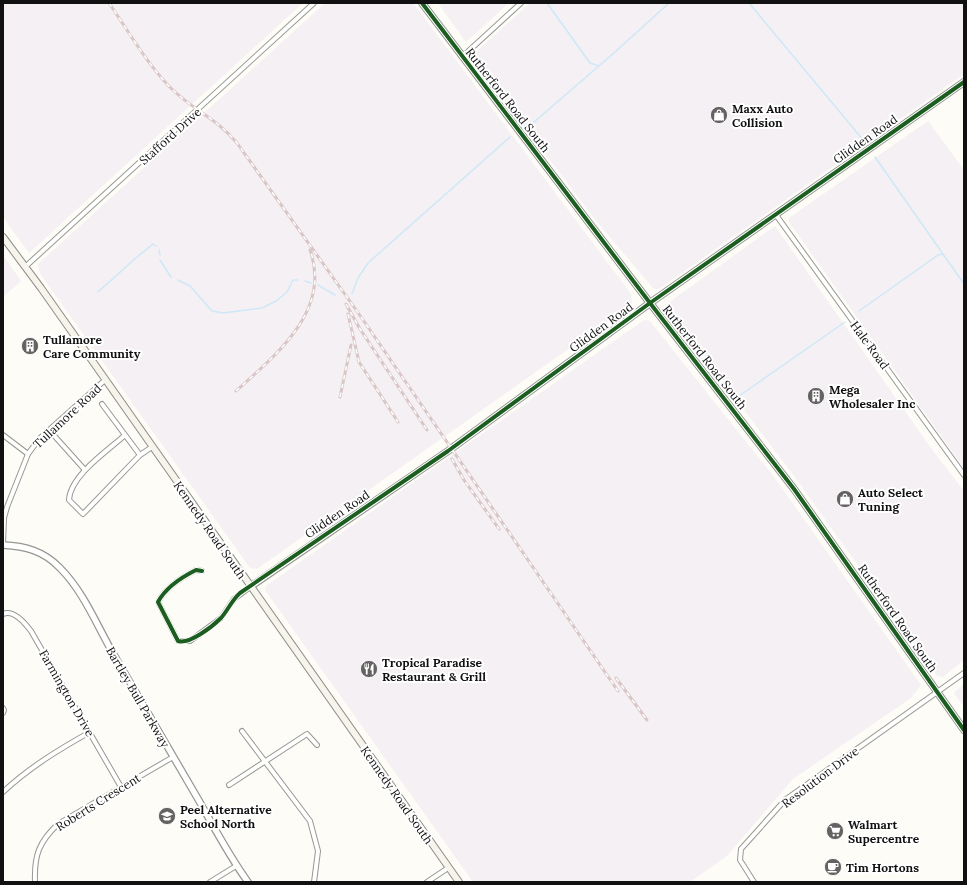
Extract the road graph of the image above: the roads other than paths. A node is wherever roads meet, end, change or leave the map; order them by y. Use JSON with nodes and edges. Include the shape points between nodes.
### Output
{"nodes":[{"id":1,"x":314,"y":3,"type":"edge"},
{"id":2,"x":422,"y":3,"type":"edge"},
{"id":3,"x":521,"y":3,"type":"edge"},
{"id":4,"x":462,"y":57,"type":"junction"},
{"id":5,"x":964,"y":82,"type":"edge"},
{"id":6,"x":776,"y":215,"type":"junction"},
{"id":7,"x":3,"y":237,"type":"edge"},
{"id":8,"x":25,"y":267,"type":"junction"},
{"id":9,"x":650,"y":303,"type":"junction"},
{"id":10,"x":105,"y":380,"type":"junction"},
{"id":11,"x":102,"y":404,"type":"dead end"},
{"id":12,"x":50,"y":431,"type":"junction"},
{"id":13,"x":3,"y":435,"type":"edge"},
{"id":14,"x":124,"y":436,"type":"junction"},
{"id":15,"x":152,"y":447,"type":"junction"},
{"id":16,"x":28,"y":454,"type":"junction"},
{"id":17,"x":140,"y":455,"type":"junction"},
{"id":18,"x":85,"y":470,"type":"junction"},
{"id":19,"x":964,"y":475,"type":"edge"},
{"id":20,"x":3,"y":545,"type":"edge"},
{"id":21,"x":202,"y":572,"type":"dead end"},
{"id":22,"x":250,"y":587,"type":"junction"},
{"id":23,"x":3,"y":614,"type":"edge"},
{"id":24,"x":964,"y":673,"type":"edge"},
{"id":25,"x":938,"y":693,"type":"junction"},
{"id":26,"x":3,"y":708,"type":"edge"},
{"id":27,"x":3,"y":713,"type":"edge"},
{"id":28,"x":964,"y":730,"type":"edge"},
{"id":29,"x":242,"y":731,"type":"dead end"},
{"id":30,"x":90,"y":732,"type":"junction"},
{"id":31,"x":317,"y":745,"type":"dead end"},
{"id":32,"x":173,"y":757,"type":"junction"},
{"id":33,"x":265,"y":761,"type":"junction"},
{"id":34,"x":229,"y":785,"type":"dead end"},
{"id":35,"x":121,"y":787,"type":"junction"},
{"id":36,"x":3,"y":792,"type":"edge"},
{"id":37,"x":236,"y":866,"type":"junction"},
{"id":38,"x":448,"y":868,"type":"junction"},
{"id":39,"x":35,"y":882,"type":"edge"},
{"id":40,"x":210,"y":882,"type":"edge"},
{"id":41,"x":248,"y":882,"type":"edge"},
{"id":42,"x":314,"y":882,"type":"edge"},
{"id":43,"x":426,"y":882,"type":"edge"},
{"id":44,"x":458,"y":882,"type":"edge"},
{"id":45,"x":754,"y":882,"type":"edge"}],
"edges":[{"from":1,"to":8,"type":"street","name":"Stafford Drive"},
{"from":2,"to":4,"type":"street","name":"Rutherford Road South"},
{"from":3,"to":4,"type":"street"},
{"from":4,"to":9,"type":"street","name":"Rutherford Road South"},
{"from":5,"to":6,"type":"street","name":"Glidden Road"},
{"from":6,"to":9,"type":"street","name":"Glidden Road"},
{"from":6,"to":19,"type":"street","name":"Hale Road"},
{"from":7,"to":8,"type":"main road","name":"Kennedy Road South"},
{"from":8,"to":10,"type":"main road","name":"Kennedy Road South"},
{"from":9,"to":22,"type":"street","name":"Glidden Road","via":[[448,450]]},
{"from":9,"to":25,"type":"street","name":"Rutherford Road South","via":[[794,489]]},
{"from":10,"to":12,"type":"street","name":"Tullamore Road"},
{"from":10,"to":15,"type":"main road","name":"Kennedy Road South"},
{"from":11,"to":14,"type":"street"},
{"from":12,"to":16,"type":"street","name":"Tullamore Road","via":[[39,439]]},
{"from":12,"to":18,"type":"street"},
{"from":13,"to":16,"type":"street"},
{"from":14,"to":17,"type":"street"},
{"from":14,"to":18,"type":"street"},
{"from":15,"to":17,"type":"street"},
{"from":15,"to":22,"type":"main road","name":"Kennedy Road South"},
{"from":16,"to":20,"type":"street","name":"Tullamore Road","via":[[7,507]]},
{"from":17,"to":18,"type":"street","via":[[83,514],[69,500],[69,494]]},
{"from":20,"to":32,"type":"street","name":"Bartley Bull Parkway","via":[[37,551],[60,567],[80,592]]},
{"from":21,"to":22,"type":"street","via":[[196,570],[183,577],[162,594],[158,602],[178,641],[190,641],[221,618],[234,599]]},
{"from":22,"to":38,"type":"main road","name":"Kennedy Road South"},
{"from":23,"to":30,"type":"street","name":"Farmington Drive","via":[[13,614],[31,631]]},
{"from":24,"to":25,"type":"street","name":"Resolution Drive"},
{"from":25,"to":28,"type":"street","name":"Rutherford Road South"},
{"from":25,"to":45,"type":"street","name":"Resolution Drive","via":[[785,800],[741,849],[740,860]]},
{"from":26,"to":27,"type":"street"},
{"from":29,"to":33,"type":"street"},
{"from":30,"to":35,"type":"street","name":"Farmington Drive"},
{"from":30,"to":36,"type":"street","via":[[27,770]]},
{"from":31,"to":33,"type":"street","via":[[307,734]]},
{"from":32,"to":35,"type":"street","name":"Roberts Crescent"},
{"from":32,"to":37,"type":"street","name":"Bartley Bull Parkway"},
{"from":33,"to":34,"type":"street"},
{"from":33,"to":42,"type":"street","via":[[310,821],[318,851]]},
{"from":35,"to":39,"type":"street","name":"Roberts Crescent","via":[[58,824],[46,836],[37,852]]},
{"from":37,"to":40,"type":"street"},
{"from":37,"to":41,"type":"street","name":"Bartley Bull Parkway"},
{"from":38,"to":43,"type":"street"},
{"from":38,"to":44,"type":"main road","name":"Kennedy Road South"}]}
